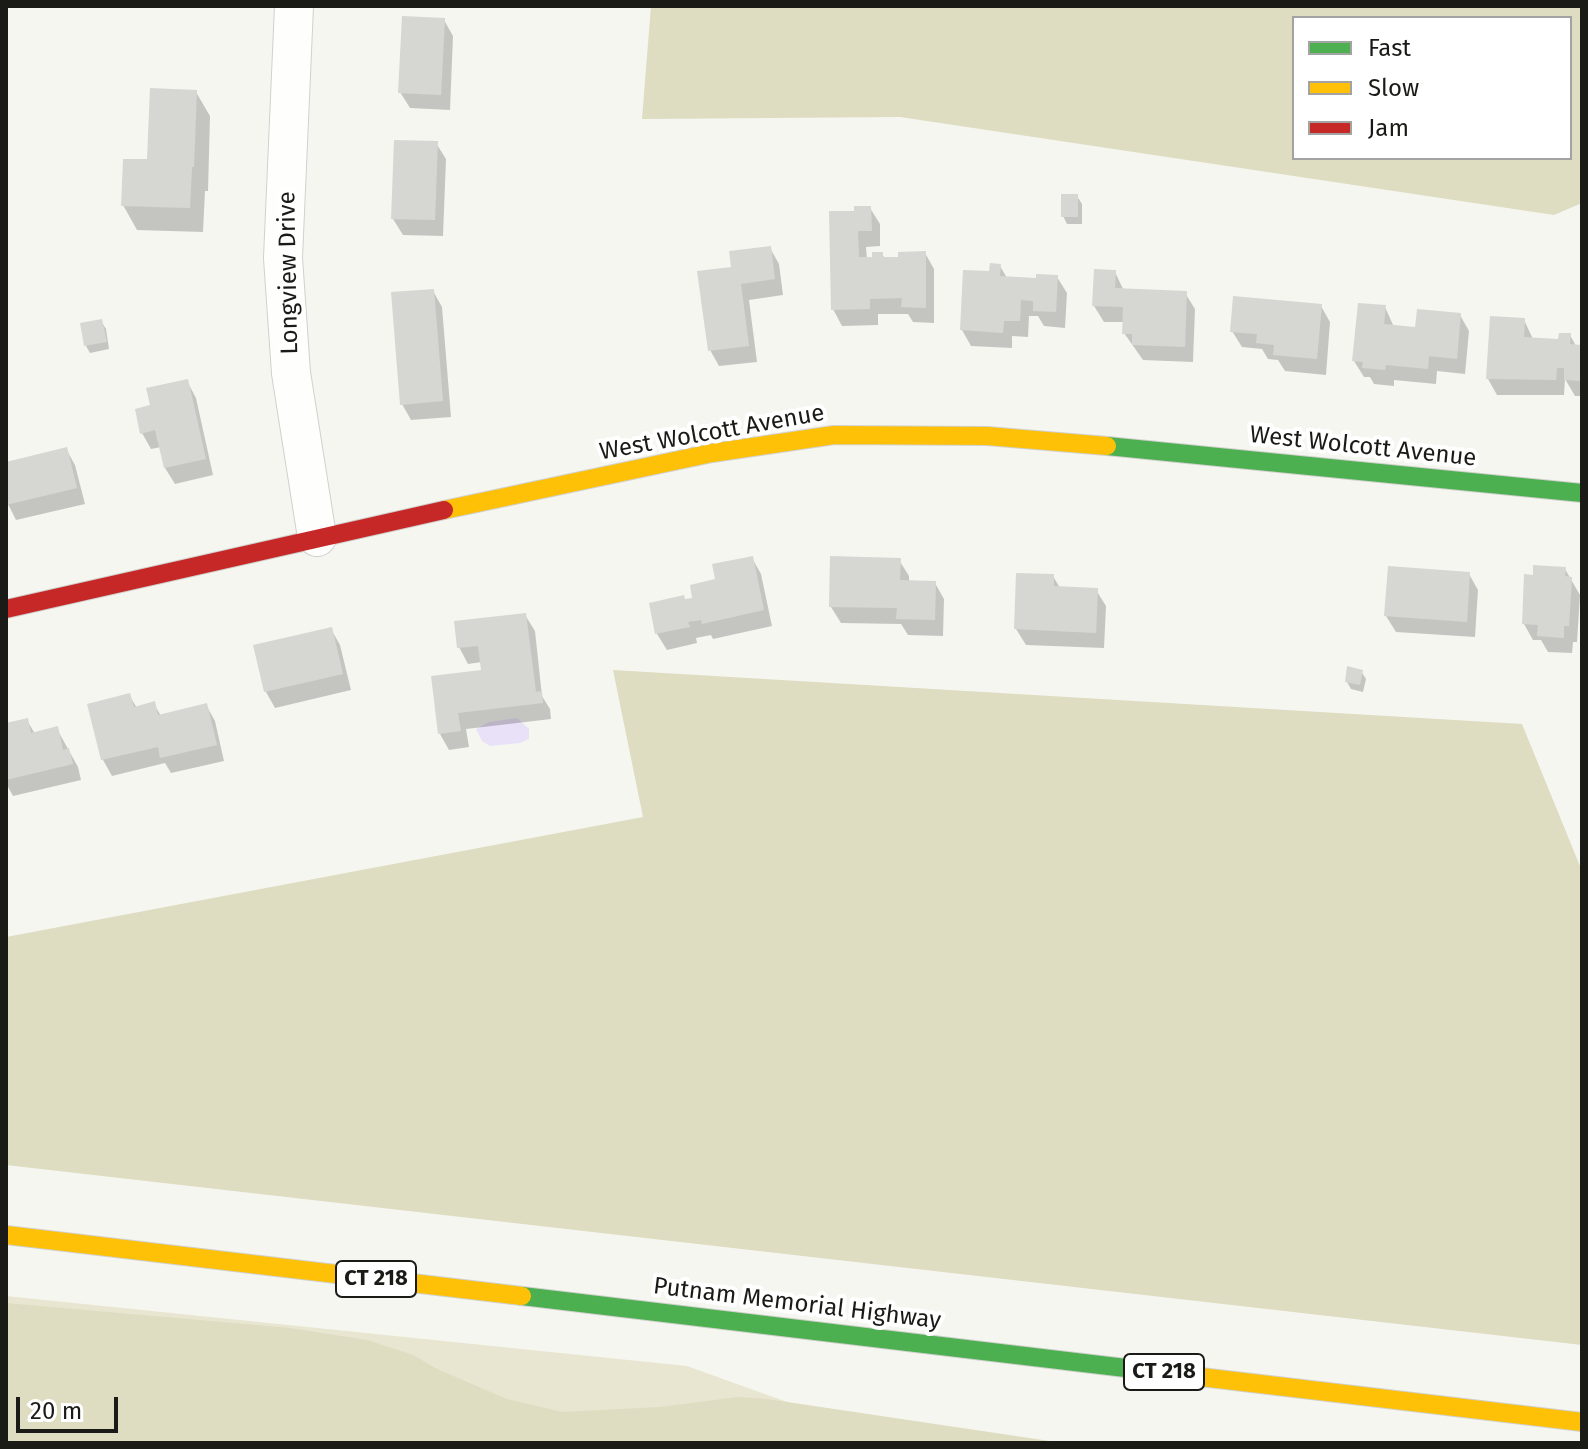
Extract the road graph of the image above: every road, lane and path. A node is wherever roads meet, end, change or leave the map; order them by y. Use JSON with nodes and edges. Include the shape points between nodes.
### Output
{"nodes":[{"id":1,"x":294,"y":6,"type":"edge"},
{"id":2,"x":1582,"y":493,"type":"edge"},
{"id":3,"x":317,"y":537,"type":"junction"},
{"id":4,"x":6,"y":609,"type":"edge"},
{"id":5,"x":6,"y":1235,"type":"edge"},
{"id":6,"x":1582,"y":1422,"type":"edge"}],
"edges":[{"from":1,"to":3,"type":"street","name":"Longview Drive","via":[[283,258],[291,373]]},
{"from":2,"to":3,"type":"street","name":"West Wolcott Avenue","via":[[987,436],[834,435],[712,453]]},
{"from":3,"to":4,"type":"street","name":"West Wolcott Avenue"},
{"from":5,"to":6,"type":"street","name":"Putnam Memorial Highway","number":"CT 218"}]}
